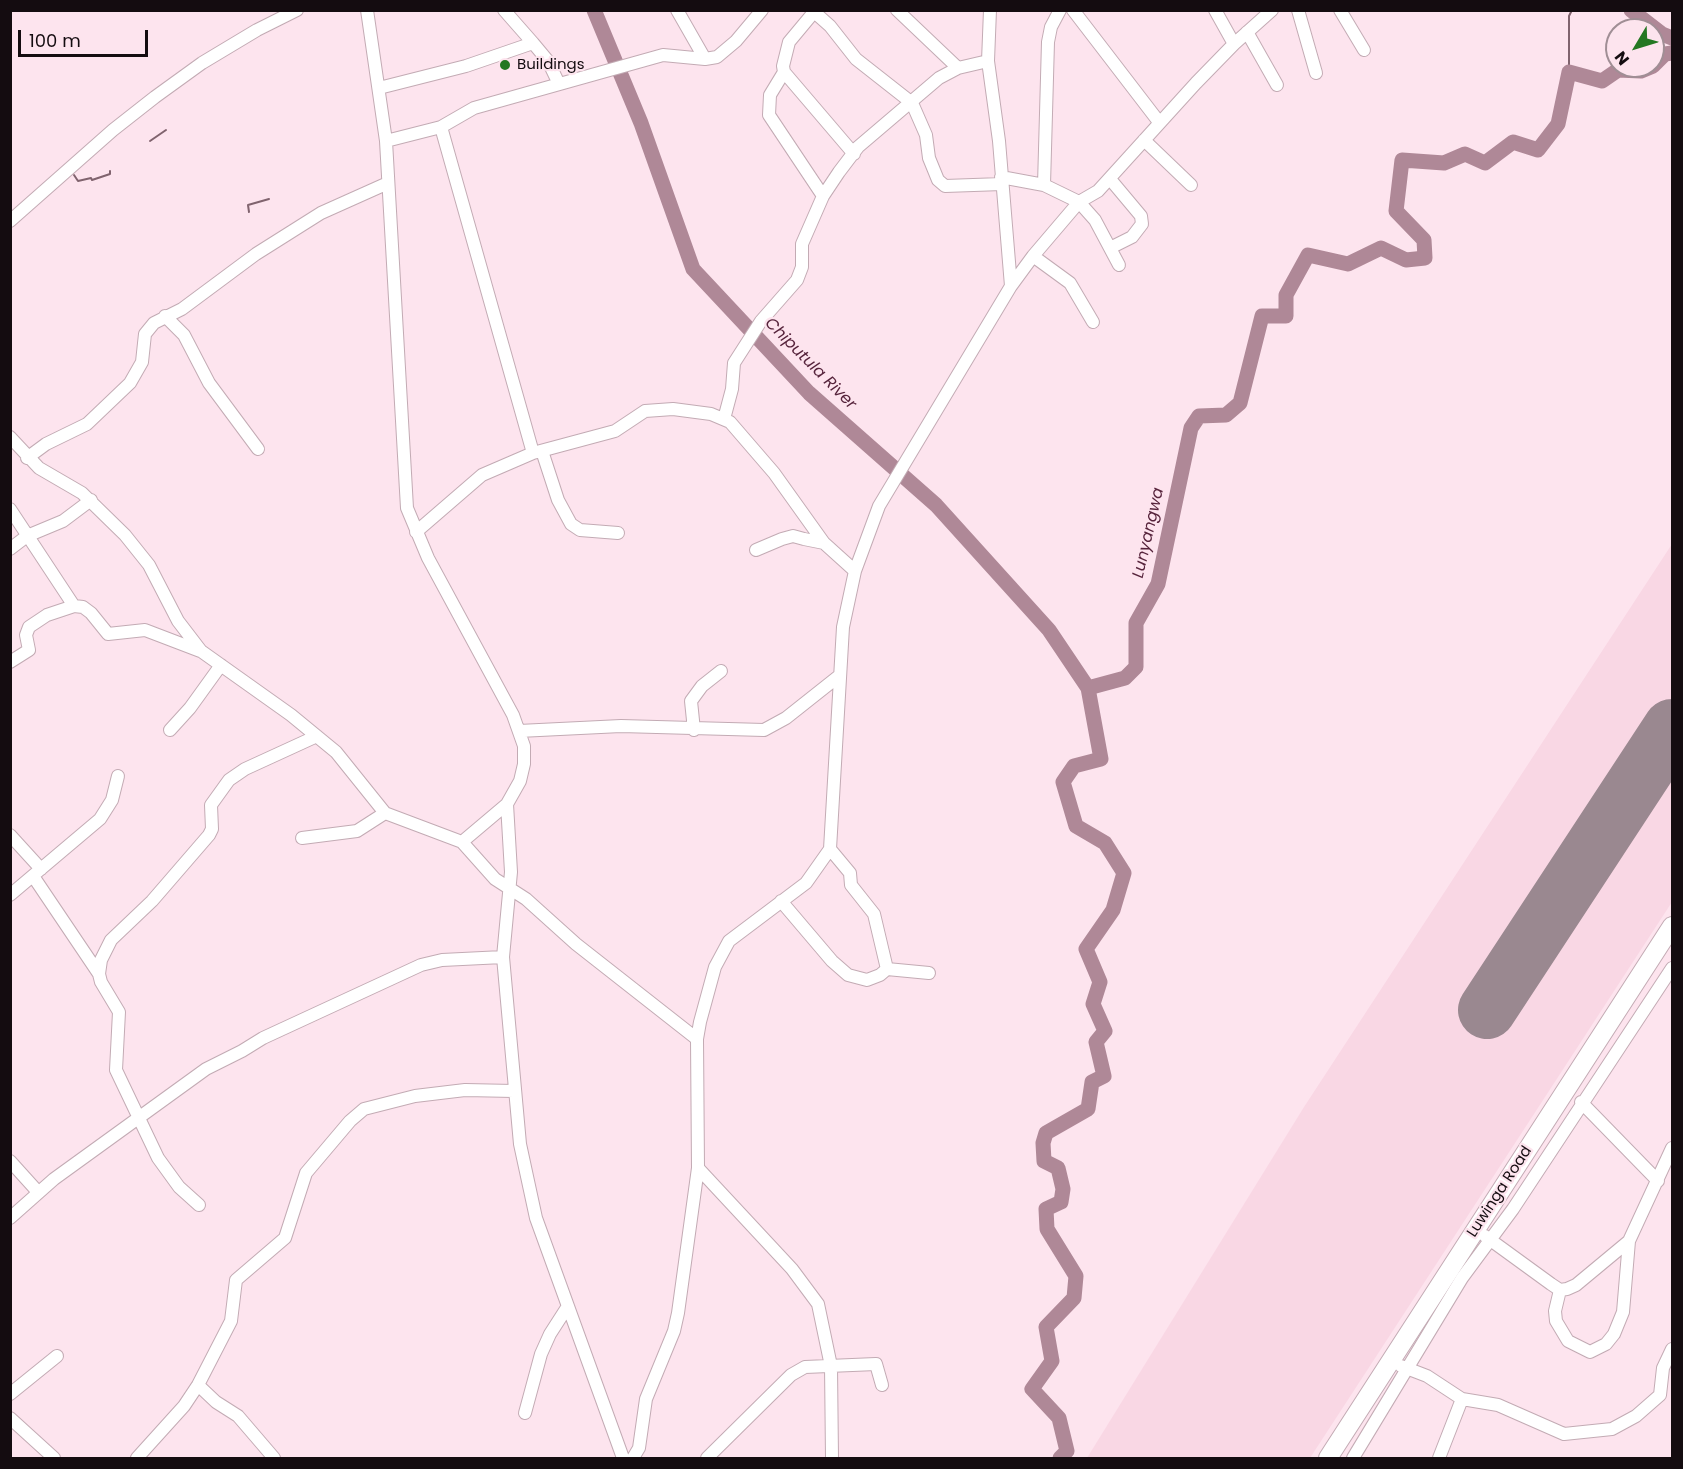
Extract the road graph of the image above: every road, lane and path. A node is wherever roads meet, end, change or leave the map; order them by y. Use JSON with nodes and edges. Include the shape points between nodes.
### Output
{"nodes":[{"id":1,"x":297,"y":10,"type":"edge"},
{"id":2,"x":367,"y":10,"type":"edge"},
{"id":3,"x":504,"y":10,"type":"edge"},
{"id":4,"x":677,"y":10,"type":"edge"},
{"id":5,"x":762,"y":10,"type":"edge"},
{"id":6,"x":897,"y":10,"type":"edge"},
{"id":7,"x":990,"y":10,"type":"edge"},
{"id":8,"x":1060,"y":10,"type":"edge"},
{"id":9,"x":1073,"y":10,"type":"edge"},
{"id":10,"x":1215,"y":10,"type":"edge"},
{"id":11,"x":1272,"y":10,"type":"edge"},
{"id":12,"x":1299,"y":10,"type":"edge"},
{"id":13,"x":1340,"y":10,"type":"edge"},
{"id":14,"x":813,"y":11,"type":"edge"},
{"id":15,"x":1247,"y":32,"type":"junction"},
{"id":16,"x":533,"y":43,"type":"junction"},
{"id":17,"x":1234,"y":44,"type":"junction"},
{"id":18,"x":1364,"y":50,"type":"dead end"},
{"id":19,"x":705,"y":59,"type":"junction"},
{"id":20,"x":988,"y":61,"type":"junction"},
{"id":21,"x":958,"y":68,"type":"junction"},
{"id":22,"x":784,"y":72,"type":"junction"},
{"id":23,"x":1316,"y":73,"type":"dead end"},
{"id":24,"x":559,"y":84,"type":"junction"},
{"id":25,"x":1277,"y":85,"type":"dead end"},
{"id":26,"x":379,"y":88,"type":"junction"},
{"id":27,"x":912,"y":103,"type":"junction"},
{"id":28,"x":1159,"y":122,"type":"junction"},
{"id":29,"x":441,"y":128,"type":"junction"},
{"id":30,"x":1144,"y":140,"type":"junction"},
{"id":31,"x":386,"y":141,"type":"junction"},
{"id":32,"x":854,"y":154,"type":"junction"},
{"id":33,"x":1110,"y":179,"type":"junction"},
{"id":34,"x":1001,"y":181,"type":"junction"},
{"id":35,"x":388,"y":183,"type":"junction"},
{"id":36,"x":1044,"y":185,"type":"junction"},
{"id":37,"x":1191,"y":185,"type":"dead end"},
{"id":38,"x":823,"y":196,"type":"junction"},
{"id":39,"x":1079,"y":202,"type":"junction"},
{"id":40,"x":10,"y":221,"type":"edge"},
{"id":41,"x":1110,"y":248,"type":"junction"},
{"id":42,"x":1033,"y":256,"type":"junction"},
{"id":43,"x":1119,"y":265,"type":"dead end"},
{"id":44,"x":1011,"y":286,"type":"junction"},
{"id":45,"x":165,"y":316,"type":"junction"},
{"id":46,"x":1093,"y":322,"type":"dead end"},
{"id":47,"x":724,"y":419,"type":"junction"},
{"id":48,"x":10,"y":437,"type":"edge"},
{"id":49,"x":258,"y":449,"type":"dead end"},
{"id":50,"x":537,"y":452,"type":"junction"},
{"id":51,"x":27,"y":458,"type":"junction"},
{"id":52,"x":91,"y":500,"type":"junction"},
{"id":53,"x":10,"y":509,"type":"edge"},
{"id":54,"x":416,"y":532,"type":"junction"},
{"id":55,"x":618,"y":533,"type":"dead end"},
{"id":56,"x":27,"y":536,"type":"junction"},
{"id":57,"x":824,"y":543,"type":"junction"},
{"id":58,"x":10,"y":549,"type":"edge"},
{"id":59,"x":756,"y":550,"type":"dead end"},
{"id":60,"x":855,"y":572,"type":"junction"},
{"id":61,"x":74,"y":606,"type":"junction"},
{"id":62,"x":201,"y":651,"type":"junction"},
{"id":63,"x":10,"y":662,"type":"edge"},
{"id":64,"x":221,"y":665,"type":"junction"},
{"id":65,"x":721,"y":671,"type":"dead end"},
{"id":66,"x":839,"y":676,"type":"junction"},
{"id":67,"x":170,"y":730,"type":"dead end"},
{"id":68,"x":694,"y":730,"type":"junction"},
{"id":69,"x":519,"y":731,"type":"junction"},
{"id":70,"x":317,"y":736,"type":"junction"},
{"id":71,"x":118,"y":776,"type":"dead end"},
{"id":72,"x":507,"y":804,"type":"junction"},
{"id":73,"x":385,"y":813,"type":"junction"},
{"id":74,"x":10,"y":835,"type":"edge"},
{"id":75,"x":302,"y":838,"type":"dead end"},
{"id":76,"x":462,"y":842,"type":"junction"},
{"id":77,"x":830,"y":849,"type":"junction"},
{"id":78,"x":37,"y":872,"type":"junction"},
{"id":79,"x":510,"y":888,"type":"junction"},
{"id":80,"x":10,"y":895,"type":"edge"},
{"id":81,"x":781,"y":901,"type":"junction"},
{"id":82,"x":1672,"y":926,"type":"edge"},
{"id":83,"x":503,"y":957,"type":"junction"},
{"id":84,"x":1672,"y":968,"type":"edge"},
{"id":85,"x":887,"y":969,"type":"junction"},
{"id":86,"x":928,"y":973,"type":"dead end"},
{"id":87,"x":99,"y":974,"type":"junction"},
{"id":88,"x":697,"y":1039,"type":"junction"},
{"id":89,"x":514,"y":1091,"type":"junction"},
{"id":90,"x":1581,"y":1102,"type":"junction"},
{"id":91,"x":139,"y":1119,"type":"junction"},
{"id":92,"x":1672,"y":1148,"type":"edge"},
{"id":93,"x":10,"y":1161,"type":"edge"},
{"id":94,"x":698,"y":1168,"type":"junction"},
{"id":95,"x":1658,"y":1180,"type":"junction"},
{"id":96,"x":38,"y":1192,"type":"junction"},
{"id":97,"x":199,"y":1204,"type":"dead end"},
{"id":98,"x":10,"y":1218,"type":"edge"},
{"id":99,"x":1482,"y":1235,"type":"junction"},
{"id":100,"x":1629,"y":1241,"type":"junction"},
{"id":101,"x":1560,"y":1290,"type":"junction"},
{"id":102,"x":568,"y":1306,"type":"junction"},
{"id":103,"x":1672,"y":1349,"type":"edge"},
{"id":104,"x":57,"y":1356,"type":"dead end"},
{"id":105,"x":1399,"y":1365,"type":"junction"},
{"id":106,"x":831,"y":1366,"type":"junction"},
{"id":107,"x":198,"y":1385,"type":"junction"},
{"id":108,"x":882,"y":1385,"type":"dead end"},
{"id":109,"x":10,"y":1394,"type":"edge"},
{"id":110,"x":1462,"y":1399,"type":"junction"},
{"id":111,"x":525,"y":1413,"type":"dead end"},
{"id":112,"x":10,"y":1418,"type":"edge"},
{"id":113,"x":54,"y":1458,"type":"edge"},
{"id":114,"x":137,"y":1458,"type":"edge"},
{"id":115,"x":274,"y":1458,"type":"edge"},
{"id":116,"x":623,"y":1458,"type":"edge"},
{"id":117,"x":633,"y":1458,"type":"edge"},
{"id":118,"x":707,"y":1458,"type":"edge"},
{"id":119,"x":832,"y":1458,"type":"edge"},
{"id":120,"x":1328,"y":1458,"type":"edge"},
{"id":121,"x":1353,"y":1458,"type":"edge"},
{"id":122,"x":1439,"y":1458,"type":"edge"}],
"edges":[{"from":1,"to":40,"type":"street","via":[[202,63],[155,97]]},
{"from":2,"to":26,"type":"street"},
{"from":3,"to":16,"type":"street"},
{"from":4,"to":19,"type":"street"},
{"from":5,"to":19,"type":"street","via":[[736,41],[717,57]]},
{"from":6,"to":21,"type":"street"},
{"from":7,"to":20,"type":"street"},
{"from":8,"to":36,"type":"street","via":[[1048,42]]},
{"from":9,"to":28,"type":"street"},
{"from":10,"to":17,"type":"street"},
{"from":11,"to":15,"type":"street"},
{"from":12,"to":23,"type":"street"},
{"from":13,"to":18,"type":"street"},
{"from":14,"to":22,"type":"street","via":[[789,42]]},
{"from":14,"to":27,"type":"street","via":[[856,59]]},
{"from":15,"to":17,"type":"street"},
{"from":15,"to":25,"type":"street"},
{"from":16,"to":24,"type":"street","via":[[548,61]]},
{"from":16,"to":26,"type":"street","via":[[466,66]]},
{"from":17,"to":28,"type":"street"},
{"from":19,"to":24,"type":"street","via":[[663,55]]},
{"from":20,"to":21,"type":"street"},
{"from":20,"to":34,"type":"street"},
{"from":21,"to":27,"type":"street","via":[[939,78]]},
{"from":22,"to":32,"type":"street"},
{"from":22,"to":38,"type":"street","via":[[770,95],[769,115]]},
{"from":24,"to":29,"type":"street","via":[[474,108]]},
{"from":26,"to":31,"type":"street"},
{"from":27,"to":32,"type":"street"},
{"from":27,"to":34,"type":"street","via":[[926,135],[929,158],[938,180],[945,186]]},
{"from":28,"to":30,"type":"street"},
{"from":29,"to":31,"type":"street"},
{"from":29,"to":50,"type":"street"},
{"from":30,"to":33,"type":"street"},
{"from":30,"to":37,"type":"street"},
{"from":31,"to":35,"type":"street"},
{"from":32,"to":38,"type":"street"},
{"from":33,"to":39,"type":"street"},
{"from":33,"to":41,"type":"street","via":[[1141,216],[1142,224],[1132,237]]},
{"from":34,"to":36,"type":"street"},
{"from":34,"to":44,"type":"street"},
{"from":35,"to":45,"type":"street","via":[[321,213],[256,254],[182,309]]},
{"from":35,"to":54,"type":"street","via":[[404,490]]},
{"from":36,"to":39,"type":"street"},
{"from":38,"to":47,"type":"street","via":[[802,244],[802,267],[797,280],[761,321],[734,363]]},
{"from":39,"to":41,"type":"street","via":[[1095,220]]},
{"from":39,"to":42,"type":"street"},
{"from":41,"to":43,"type":"street"},
{"from":42,"to":44,"type":"street"},
{"from":42,"to":46,"type":"street","via":[[1070,283]]},
{"from":44,"to":60,"type":"street","via":[[879,506]]},
{"from":45,"to":49,"type":"street","via":[[184,335],[210,383]]},
{"from":45,"to":51,"type":"street","via":[[148,328],[138,371],[118,396],[87,424]]},
{"from":47,"to":50,"type":"street","via":[[673,409],[645,411],[615,431]]},
{"from":47,"to":57,"type":"street","via":[[768,466]]},
{"from":48,"to":51,"type":"street"},
{"from":50,"to":54,"type":"street","via":[[482,475]]},
{"from":50,"to":55,"type":"street","via":[[571,524],[580,531]]},
{"from":51,"to":52,"type":"street"},
{"from":52,"to":56,"type":"street","via":[[63,521]]},
{"from":52,"to":62,"type":"street","via":[[149,565],[178,621]]},
{"from":53,"to":56,"type":"street"},
{"from":54,"to":69,"type":"street"},
{"from":56,"to":58,"type":"street"},
{"from":56,"to":61,"type":"street"},
{"from":57,"to":59,"type":"street","via":[[793,536]]},
{"from":57,"to":60,"type":"street"},
{"from":60,"to":66,"type":"street","via":[[843,627]]},
{"from":61,"to":62,"type":"street","via":[[91,613],[108,634],[145,630]]},
{"from":61,"to":63,"type":"street","via":[[47,615],[29,627],[28,650]]},
{"from":62,"to":64,"type":"street"},
{"from":64,"to":67,"type":"street"},
{"from":64,"to":70,"type":"street"},
{"from":65,"to":68,"type":"street","via":[[691,701]]},
{"from":66,"to":68,"type":"street","via":[[786,718],[764,730]]},
{"from":66,"to":77,"type":"street"},
{"from":68,"to":69,"type":"street","via":[[621,726]]},
{"from":69,"to":72,"type":"street","via":[[524,764]]},
{"from":70,"to":73,"type":"street","via":[[336,752]]},
{"from":70,"to":87,"type":"street","via":[[245,769],[230,780],[211,805],[209,835],[152,901],[111,940]]},
{"from":71,"to":78,"type":"street","via":[[112,800],[100,819]]},
{"from":72,"to":76,"type":"street"},
{"from":72,"to":79,"type":"street"},
{"from":73,"to":75,"type":"street","via":[[357,831]]},
{"from":73,"to":76,"type":"street"},
{"from":74,"to":78,"type":"street"},
{"from":76,"to":79,"type":"street","via":[[495,879]]},
{"from":77,"to":81,"type":"street","via":[[806,883]]},
{"from":77,"to":85,"type":"street","via":[[850,873],[851,885],[874,914]]},
{"from":78,"to":80,"type":"street"},
{"from":78,"to":87,"type":"street"},
{"from":79,"to":83,"type":"street"},
{"from":79,"to":88,"type":"street"},
{"from":81,"to":85,"type":"street","via":[[848,975],[867,980]]},
{"from":81,"to":88,"type":"street","via":[[729,941],[720,954]]},
{"from":82,"to":99,"type":"highway","name":"Luwinga Road"},
{"from":83,"to":89,"type":"street"},
{"from":83,"to":91,"type":"street","via":[[421,965],[263,1038],[206,1069]]},
{"from":84,"to":90,"type":"street"},
{"from":85,"to":86,"type":"street"},
{"from":87,"to":91,"type":"street","via":[[119,1012],[120,1034],[114,1063]]},
{"from":88,"to":94,"type":"street"},
{"from":89,"to":102,"type":"street","via":[[528,1188]]},
{"from":89,"to":107,"type":"street","via":[[465,1090],[416,1096],[364,1109],[350,1121],[306,1173],[285,1238],[236,1280],[231,1321]]},
{"from":90,"to":95,"type":"street"},
{"from":90,"to":99,"type":"street","via":[[1513,1209]]},
{"from":91,"to":96,"type":"street"},
{"from":91,"to":97,"type":"street","via":[[158,1158],[179,1187]]},
{"from":92,"to":95,"type":"street"},
{"from":93,"to":96,"type":"street"},
{"from":94,"to":106,"type":"street","via":[[809,1290],[818,1304]]},
{"from":94,"to":117,"type":"street","via":[[674,1331],[646,1399],[639,1449]]},
{"from":95,"to":100,"type":"street"},
{"from":96,"to":98,"type":"street"},
{"from":99,"to":101,"type":"street"},
{"from":99,"to":105,"type":"highway","name":"Luwinga Road"},
{"from":100,"to":101,"type":"street","via":[[1576,1284]]},
{"from":100,"to":101,"type":"street","via":[[1623,1312],[1606,1344],[1590,1352],[1568,1341],[1556,1321]]},
{"from":102,"to":111,"type":"street","via":[[541,1354]]},
{"from":102,"to":116,"type":"street"},
{"from":103,"to":110,"type":"street","via":[[1663,1368],[1660,1395],[1612,1430],[1564,1434],[1498,1405]]},
{"from":104,"to":109,"type":"street"},
{"from":105,"to":110,"type":"street","via":[[1427,1376]]},
{"from":105,"to":120,"type":"highway","name":"Luwinga Road"},
{"from":105,"to":121,"type":"street"},
{"from":106,"to":108,"type":"street","via":[[876,1364]]},
{"from":106,"to":118,"type":"street","via":[[797,1370]]},
{"from":106,"to":119,"type":"street"},
{"from":107,"to":114,"type":"street"},
{"from":107,"to":115,"type":"street","via":[[238,1416]]},
{"from":110,"to":122,"type":"street"},
{"from":112,"to":113,"type":"street"}]}
